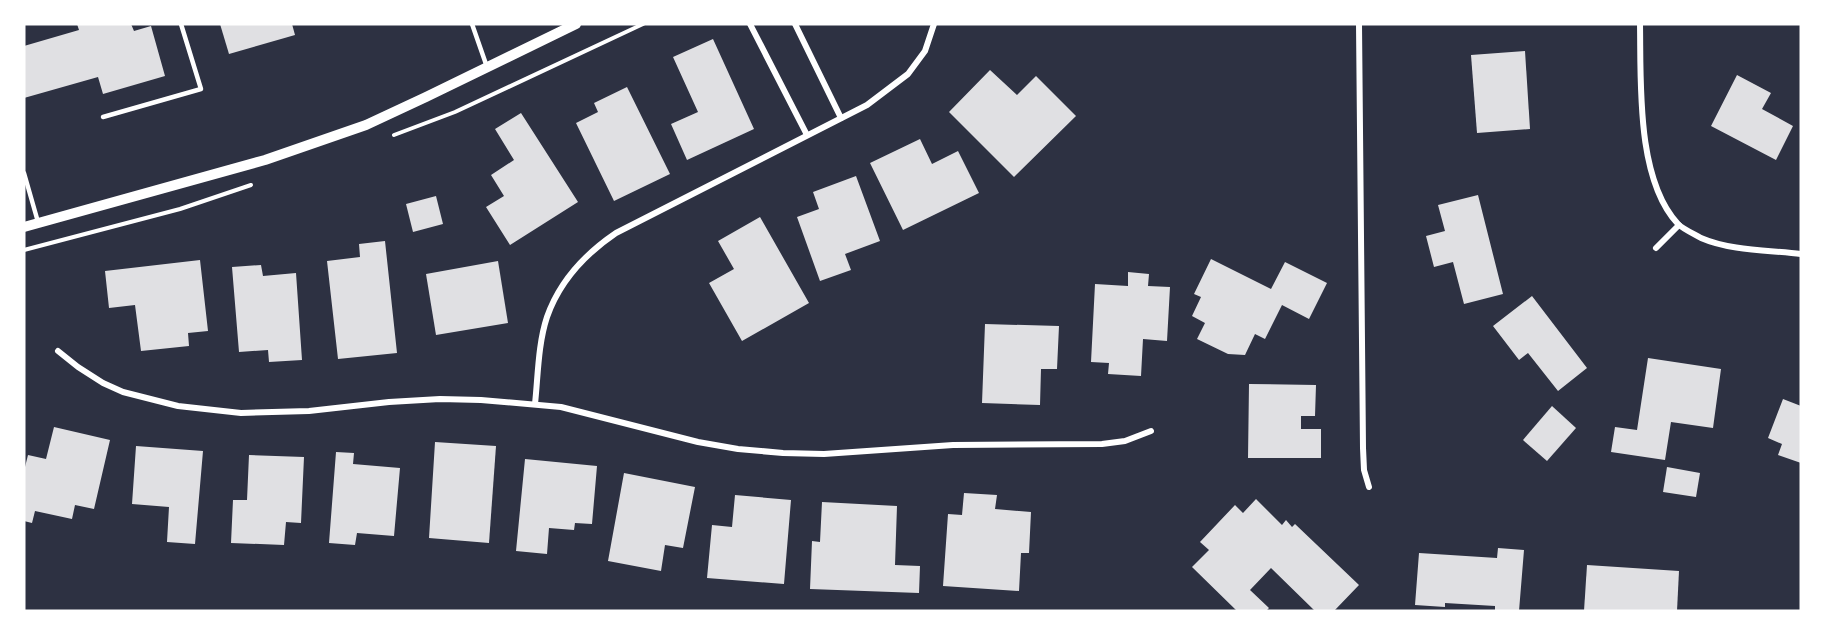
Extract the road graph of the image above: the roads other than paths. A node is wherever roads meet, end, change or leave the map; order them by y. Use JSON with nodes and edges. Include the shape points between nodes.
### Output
{"nodes":[{"id":1,"x":181,"y":24,"type":"edge"},
{"id":2,"x":471,"y":24,"type":"edge"},
{"id":3,"x":576,"y":24,"type":"edge"},
{"id":4,"x":750,"y":24,"type":"edge"},
{"id":5,"x":795,"y":24,"type":"edge"},
{"id":6,"x":934,"y":24,"type":"edge"},
{"id":7,"x":1359,"y":24,"type":"edge"},
{"id":8,"x":1640,"y":24,"type":"edge"},
{"id":9,"x":487,"y":67,"type":"junction"},
{"id":10,"x":103,"y":117,"type":"dead end"},
{"id":11,"x":841,"y":118,"type":"junction"},
{"id":12,"x":807,"y":135,"type":"junction"},
{"id":13,"x":24,"y":173,"type":"edge"},
{"id":14,"x":38,"y":223,"type":"junction"},
{"id":15,"x":1679,"y":225,"type":"junction"},
{"id":16,"x":24,"y":227,"type":"edge"},
{"id":17,"x":1656,"y":248,"type":"dead end"},
{"id":18,"x":1801,"y":254,"type":"edge"},
{"id":19,"x":58,"y":351,"type":"dead end"},
{"id":20,"x":535,"y":404,"type":"junction"},
{"id":21,"x":1151,"y":430,"type":"dead end"},
{"id":22,"x":1369,"y":487,"type":"dead end"}],
"edges":[{"from":1,"to":10,"type":"lane","via":[[201,89]]},
{"from":2,"to":9,"type":"lane"},
{"from":3,"to":9,"type":"street"},
{"from":4,"to":12,"type":"street"},
{"from":5,"to":11,"type":"street"},
{"from":6,"to":11,"type":"street","via":[[925,51],[908,74],[867,105]]},
{"from":7,"to":22,"type":"street","via":[[1363,448]]},
{"from":8,"to":15,"type":"street","via":[[1649,164],[1662,200]]},
{"from":9,"to":14,"type":"street","via":[[366,124],[287,152]]},
{"from":11,"to":12,"type":"street"},
{"from":12,"to":20,"type":"street","via":[[616,232],[585,256],[568,275],[547,317]]},
{"from":13,"to":14,"type":"lane"},
{"from":14,"to":16,"type":"street"},
{"from":15,"to":17,"type":"street"},
{"from":15,"to":18,"type":"street","via":[[1703,238],[1734,247]]},
{"from":19,"to":20,"type":"street","via":[[78,368],[123,392],[207,410],[274,413],[440,399]]},
{"from":20,"to":21,"type":"street","via":[[698,442],[783,453],[953,445],[1102,444],[1125,441]]}]}
